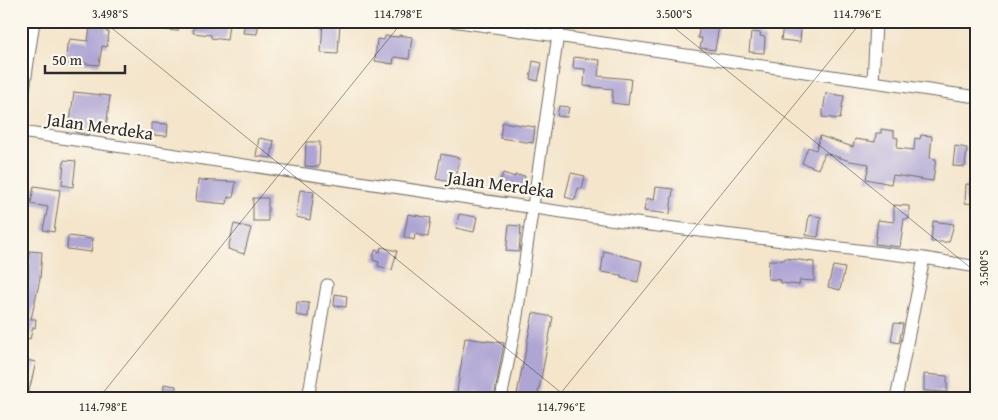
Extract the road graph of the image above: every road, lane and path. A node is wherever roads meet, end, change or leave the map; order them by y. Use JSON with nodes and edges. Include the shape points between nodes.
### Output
{"nodes":[{"id":1,"x":34,"y":21,"type":"edge"},
{"id":2,"x":452,"y":21,"type":"edge"},
{"id":3,"x":560,"y":21,"type":"edge"},
{"id":4,"x":862,"y":21,"type":"edge"},
{"id":5,"x":558,"y":37,"type":"junction"},
{"id":6,"x":873,"y":82,"type":"junction"},
{"id":7,"x":977,"y":97,"type":"edge"},
{"id":8,"x":21,"y":110,"type":"edge"},
{"id":9,"x":21,"y":132,"type":"edge"},
{"id":10,"x":532,"y":206,"type":"junction"},
{"id":11,"x":924,"y":258,"type":"junction"},
{"id":12,"x":977,"y":267,"type":"edge"},
{"id":13,"x":327,"y":285,"type":"dead end"},
{"id":14,"x":308,"y":399,"type":"edge"},
{"id":15,"x":501,"y":399,"type":"edge"},
{"id":16,"x":896,"y":399,"type":"edge"}],
"edges":[{"from":1,"to":8,"type":"street"},
{"from":2,"to":5,"type":"street"},
{"from":3,"to":5,"type":"street"},
{"from":4,"to":6,"type":"street","via":[[876,23]]},
{"from":5,"to":6,"type":"street"},
{"from":5,"to":10,"type":"street"},
{"from":6,"to":7,"type":"street"},
{"from":9,"to":10,"type":"street","name":"Jalan Merdeka"},
{"from":10,"to":11,"type":"street","name":"Jalan Merdeka","via":[[650,225]]},
{"from":10,"to":15,"type":"street","via":[[516,322]]},
{"from":11,"to":12,"type":"street","name":"Jalan Merdeka"},
{"from":11,"to":16,"type":"street"},
{"from":13,"to":14,"type":"street"}]}
